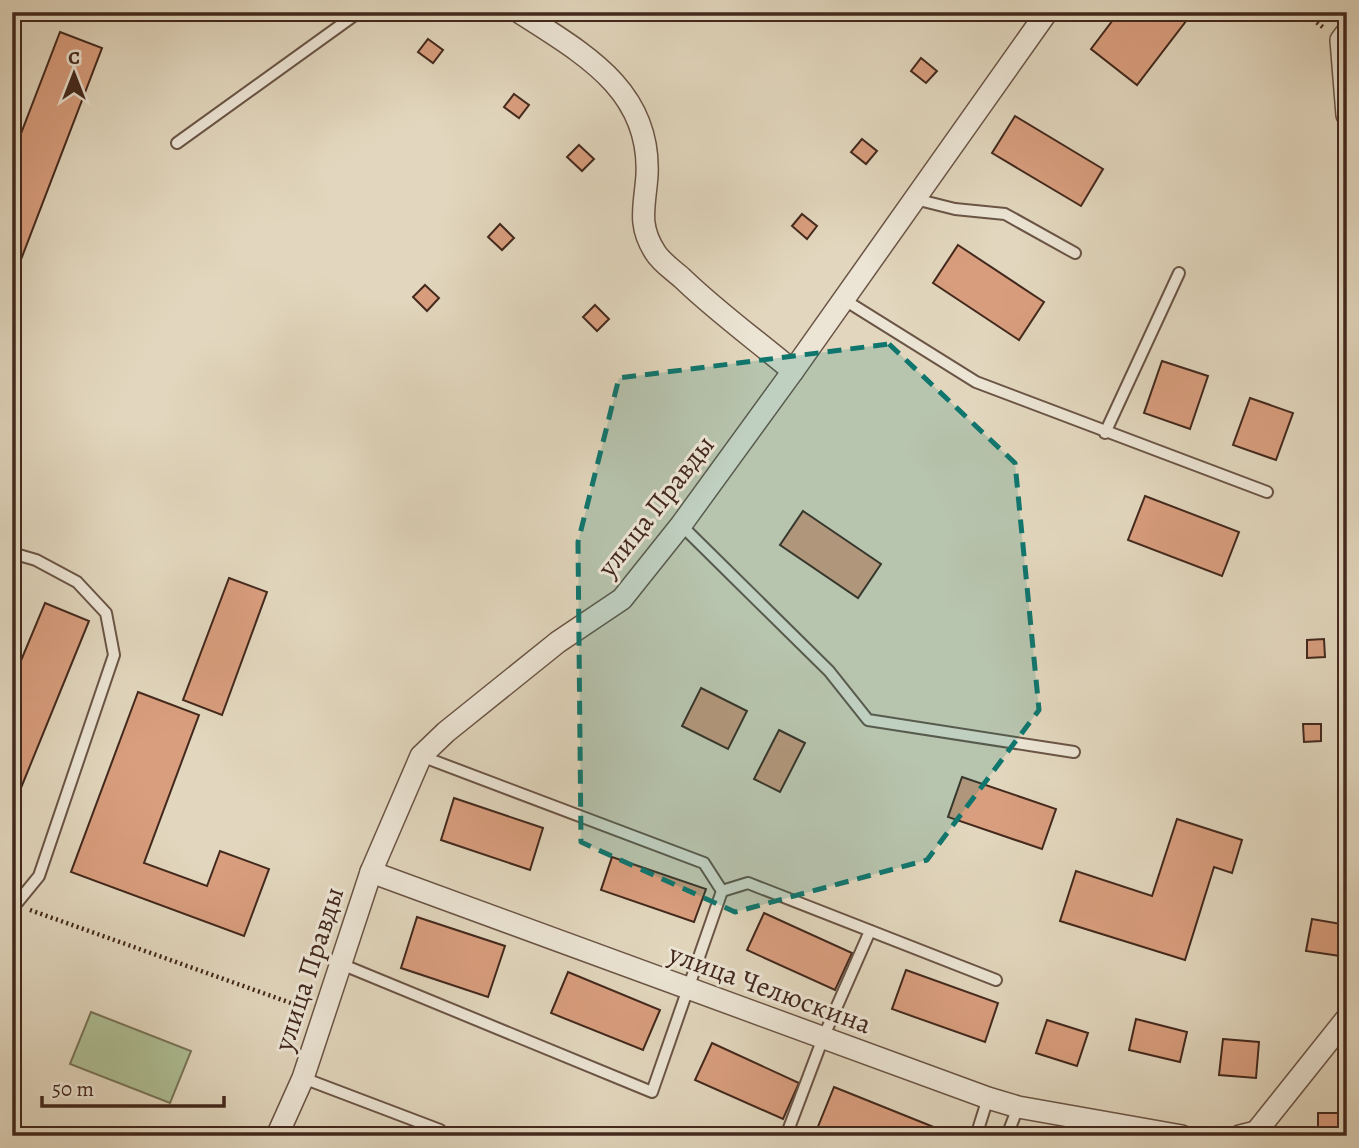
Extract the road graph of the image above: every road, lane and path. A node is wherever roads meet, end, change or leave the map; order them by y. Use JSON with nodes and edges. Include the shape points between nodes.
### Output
{"nodes":[{"id":1,"x":359,"y":12,"type":"edge"},
{"id":2,"x":519,"y":12,"type":"edge"},
{"id":3,"x":1047,"y":12,"type":"edge"},
{"id":4,"x":1347,"y":32,"type":"edge"},
{"id":5,"x":1347,"y":115,"type":"edge"},
{"id":6,"x":177,"y":143,"type":"dead end"},
{"id":7,"x":915,"y":199,"type":"junction"},
{"id":8,"x":1075,"y":253,"type":"dead end"},
{"id":9,"x":1179,"y":272,"type":"dead end"},
{"id":10,"x":844,"y":299,"type":"junction"},
{"id":11,"x":793,"y":371,"type":"junction"},
{"id":12,"x":1105,"y":433,"type":"junction"},
{"id":13,"x":1266,"y":492,"type":"dead end"},
{"id":14,"x":681,"y":524,"type":"junction"},
{"id":15,"x":12,"y":553,"type":"edge"},
{"id":16,"x":1074,"y":752,"type":"dead end"},
{"id":17,"x":421,"y":756,"type":"junction"},
{"id":18,"x":371,"y":872,"type":"junction"},
{"id":19,"x":722,"y":891,"type":"junction"},
{"id":20,"x":14,"y":907,"type":"edge"},
{"id":21,"x":870,"y":931,"type":"junction"},
{"id":22,"x":341,"y":964,"type":"junction"},
{"id":23,"x":996,"y":980,"type":"dead end"},
{"id":24,"x":690,"y":989,"type":"junction"},
{"id":25,"x":324,"y":1014,"type":"junction"},
{"id":26,"x":1347,"y":1018,"type":"edge"},
{"id":27,"x":823,"y":1038,"type":"junction"},
{"id":28,"x":303,"y":1078,"type":"junction"},
{"id":29,"x":988,"y":1098,"type":"junction"},
{"id":30,"x":1018,"y":1107,"type":"junction"},
{"id":31,"x":277,"y":1136,"type":"edge"},
{"id":32,"x":446,"y":1136,"type":"edge"},
{"id":33,"x":786,"y":1136,"type":"edge"},
{"id":34,"x":976,"y":1136,"type":"edge"},
{"id":35,"x":1007,"y":1136,"type":"edge"},
{"id":36,"x":1182,"y":1136,"type":"edge"},
{"id":37,"x":1240,"y":1136,"type":"edge"}],
"edges":[{"from":1,"to":6,"type":"lane"},
{"from":2,"to":11,"type":"street","via":[[578,50],[620,86],[640,125],[647,172],[641,221],[655,253]]},
{"from":3,"to":7,"type":"street","name":"улица Правды"},
{"from":4,"to":5,"type":"street","via":[[1341,40]]},
{"from":7,"to":8,"type":"lane","via":[[1005,214]]},
{"from":7,"to":10,"type":"street","name":"улица Правды"},
{"from":9,"to":12,"type":"lane"},
{"from":10,"to":11,"type":"street","name":"улица Правды"},
{"from":10,"to":12,"type":"lane","via":[[976,382]]},
{"from":11,"to":14,"type":"street","name":"улица Правды"},
{"from":12,"to":13,"type":"lane"},
{"from":14,"to":16,"type":"lane","via":[[829,671],[868,720]]},
{"from":14,"to":17,"type":"street","name":"улица Правды","via":[[622,599],[558,642]]},
{"from":15,"to":20,"type":"lane","via":[[77,582],[106,612],[114,654],[39,876]]},
{"from":17,"to":18,"type":"street","name":"улица Правды"},
{"from":17,"to":19,"type":"lane","via":[[704,863]]},
{"from":18,"to":22,"type":"street","name":"улица Правды"},
{"from":18,"to":24,"type":"street","name":"улица Челюскина"},
{"from":19,"to":21,"type":"lane","via":[[748,883]]},
{"from":19,"to":24,"type":"lane"},
{"from":20,"to":25,"type":"path"},
{"from":21,"to":23,"type":"lane"},
{"from":21,"to":27,"type":"lane"},
{"from":22,"to":24,"type":"lane","via":[[652,1092]]},
{"from":22,"to":25,"type":"street","name":"улица Правды"},
{"from":24,"to":27,"type":"street","name":"улица Челюскина"},
{"from":25,"to":28,"type":"street","name":"улица Правды"},
{"from":26,"to":37,"type":"street","via":[[1256,1132]]},
{"from":27,"to":29,"type":"street","name":"улица Челюскина"},
{"from":27,"to":33,"type":"lane"},
{"from":28,"to":31,"type":"street","name":"улица Правды"},
{"from":28,"to":32,"type":"lane"},
{"from":29,"to":30,"type":"street","name":"улица Челюскина"},
{"from":29,"to":34,"type":"lane"},
{"from":30,"to":35,"type":"lane"},
{"from":30,"to":36,"type":"street","name":"улица Челюскина"}]}
